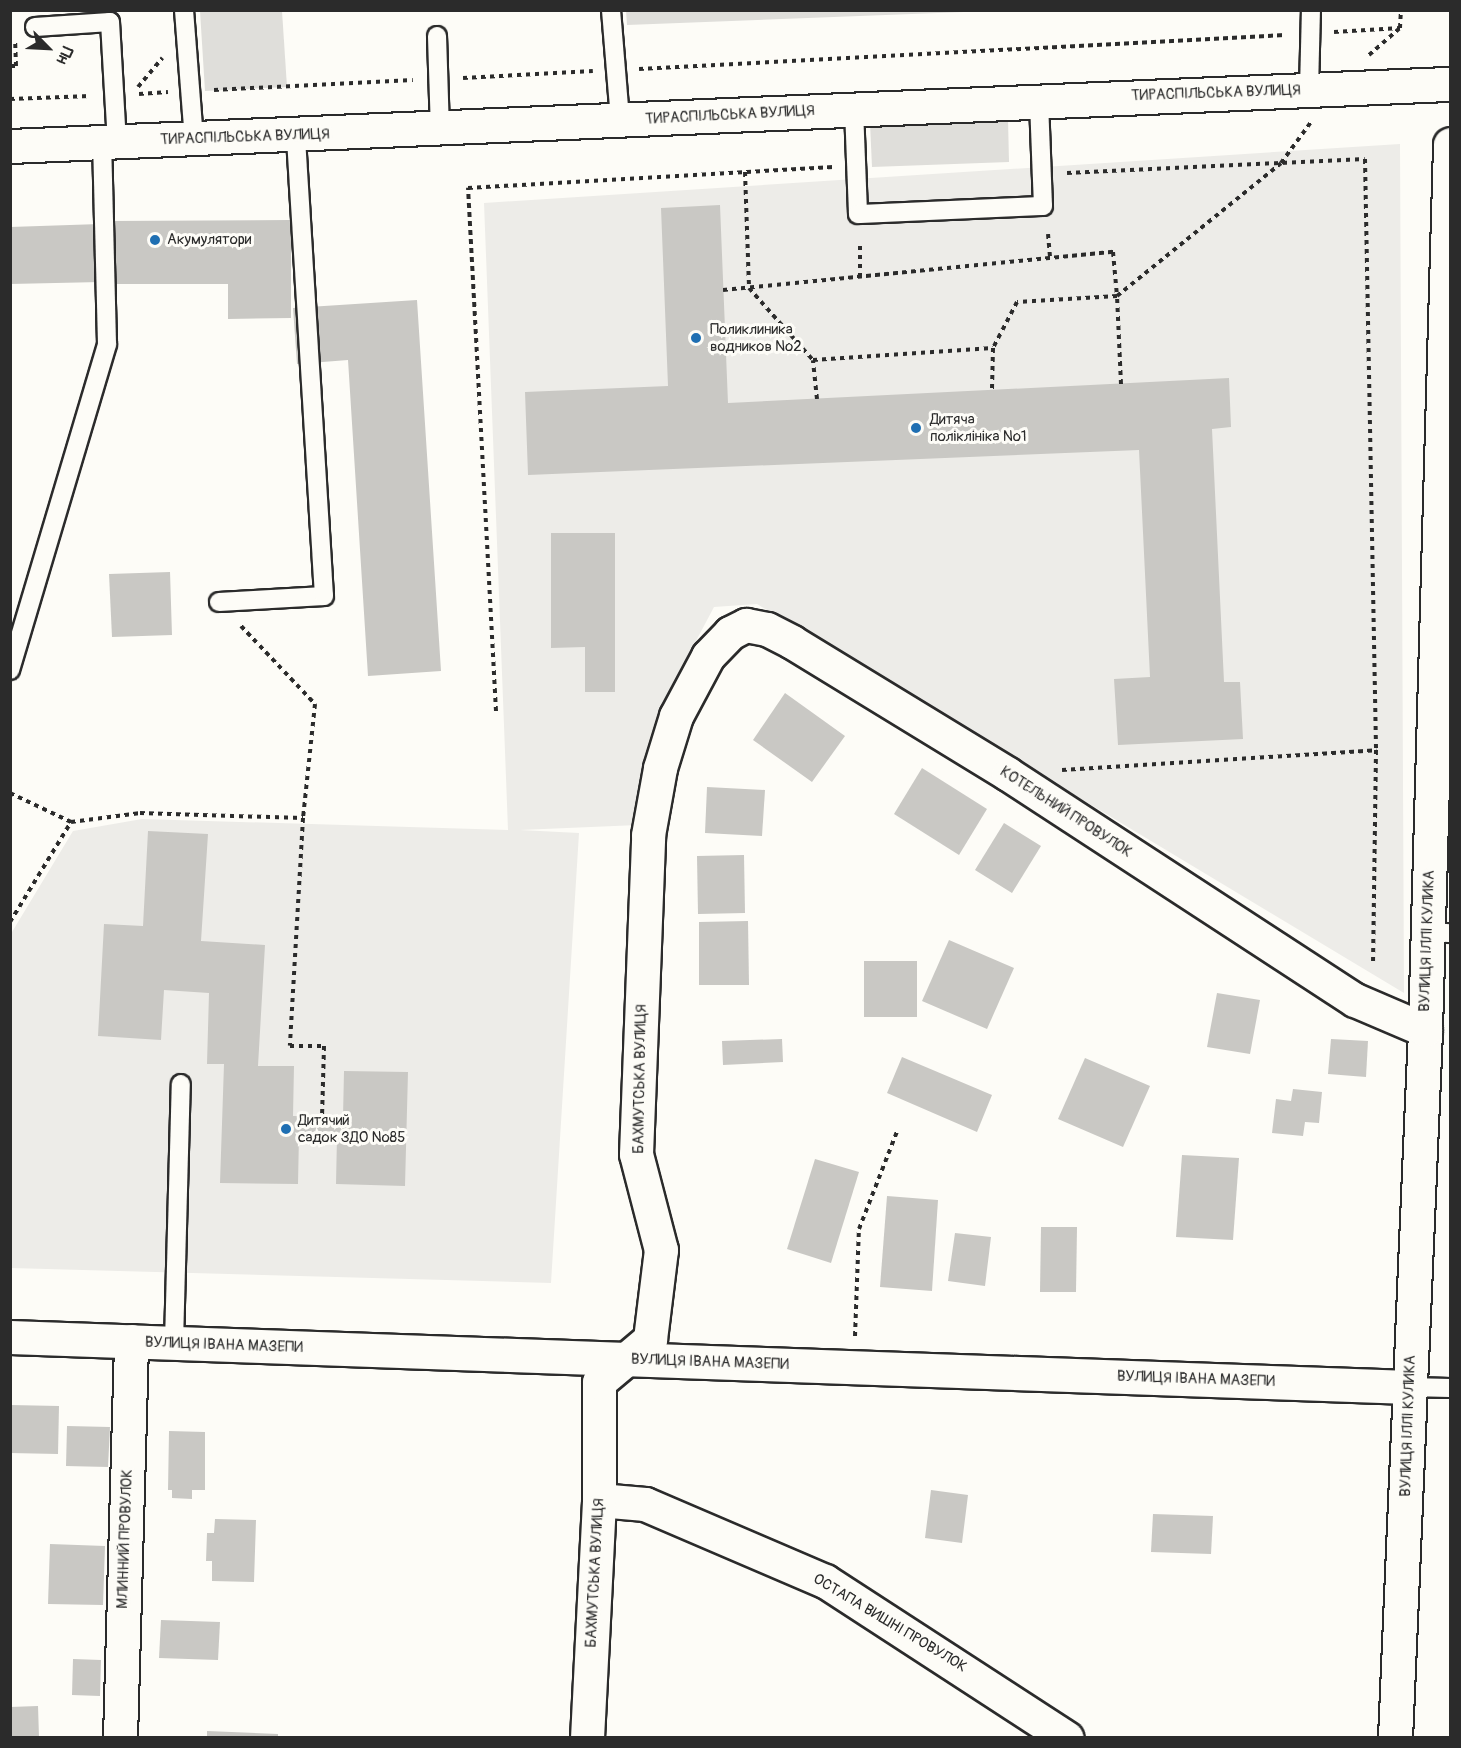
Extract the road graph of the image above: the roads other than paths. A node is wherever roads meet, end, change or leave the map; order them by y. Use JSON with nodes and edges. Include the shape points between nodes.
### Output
{"nodes":[{"id":1,"x":184,"y":10,"type":"edge"},
{"id":2,"x":611,"y":10,"type":"edge"},
{"id":3,"x":1311,"y":10,"type":"edge"},
{"id":4,"x":35,"y":27,"type":"dead end"},
{"id":5,"x":438,"y":36,"type":"dead end"},
{"id":6,"x":1450,"y":84,"type":"edge"},
{"id":7,"x":1039,"y":100,"type":"junction"},
{"id":8,"x":1311,"y":105,"type":"junction"},
{"id":9,"x":854,"y":109,"type":"junction"},
{"id":10,"x":620,"y":120,"type":"junction"},
{"id":11,"x":440,"y":129,"type":"junction"},
{"id":12,"x":296,"y":135,"type":"junction"},
{"id":13,"x":194,"y":139,"type":"junction"},
{"id":14,"x":109,"y":142,"type":"junction"},
{"id":15,"x":1450,"y":144,"type":"edge"},
{"id":16,"x":10,"y":146,"type":"edge"},
{"id":17,"x":1448,"y":339,"type":"edge"},
{"id":18,"x":1447,"y":388,"type":"edge"},
{"id":19,"x":1445,"y":549,"type":"edge"},
{"id":20,"x":219,"y":602,"type":"road end"},
{"id":21,"x":708,"y":656,"type":"joint"},
{"id":22,"x":10,"y":670,"type":"edge"},
{"id":23,"x":1442,"y":684,"type":"edge"},
{"id":24,"x":1439,"y":933,"type":"edge"},
{"id":25,"x":1425,"y":1030,"type":"junction"},
{"id":26,"x":181,"y":1084,"type":"dead end"},
{"id":27,"x":10,"y":1337,"type":"edge"},
{"id":28,"x":131,"y":1341,"type":"junction"},
{"id":29,"x":174,"y":1343,"type":"junction"},
{"id":30,"x":629,"y":1359,"type":"junction"},
{"id":31,"x":1409,"y":1387,"type":"junction"},
{"id":32,"x":1450,"y":1388,"type":"edge"},
{"id":33,"x":599,"y":1500,"type":"junction"},
{"id":34,"x":120,"y":1737,"type":"edge"},
{"id":35,"x":587,"y":1737,"type":"edge"},
{"id":36,"x":1067,"y":1737,"type":"edge"},
{"id":37,"x":1395,"y":1737,"type":"edge"}],
"edges":[{"from":1,"to":13,"type":"lane"},
{"from":2,"to":10,"type":"lane"},
{"from":3,"to":8,"type":"lane"},
{"from":4,"to":14,"type":"lane","via":[[110,22]]},
{"from":5,"to":11,"type":"lane"},
{"from":6,"to":8,"type":"street","name":"ТИРАСПІЛЬСЬКА ВУЛИЦЯ"},
{"from":7,"to":8,"type":"street","name":"ТИРАСПІЛЬСЬКА ВУЛИЦЯ"},
{"from":7,"to":9,"type":"street","name":"ТИРАСПІЛЬСЬКА ВУЛИЦЯ"},
{"from":7,"to":9,"type":"lane","via":[[1043,206],[858,214]]},
{"from":9,"to":10,"type":"street","name":"ТИРАСПІЛЬСЬКА ВУЛИЦЯ"},
{"from":10,"to":11,"type":"street","name":"ТИРАСПІЛЬСЬКА ВУЛИЦЯ"},
{"from":11,"to":12,"type":"street","name":"ТИРАСПІЛЬСЬКА ВУЛИЦЯ"},
{"from":12,"to":13,"type":"street","name":"ТИРАСПІЛЬСЬКА ВУЛИЦЯ"},
{"from":12,"to":20,"type":"lane","via":[[324,596]]},
{"from":13,"to":14,"type":"street","name":"ТИРАСПІЛЬСЬКА ВУЛИЦЯ"},
{"from":14,"to":16,"type":"street","name":"ТИРАСПІЛЬСЬКА ВУЛИЦЯ"},
{"from":14,"to":22,"type":"lane","via":[[107,344]]},
{"from":15,"to":17,"type":"street","name":"ВУЛИЦЯ ІЛЛІ КУЛИКА"},
{"from":17,"to":18,"type":"street","name":"ВУЛИЦЯ ІЛЛІ КУЛИКА"},
{"from":18,"to":19,"type":"street","name":"ВУЛИЦЯ ІЛЛІ КУЛИКА"},
{"from":19,"to":23,"type":"street","name":"ВУЛИЦЯ ІЛЛІ КУЛИКА"},
{"from":21,"to":25,"type":"street","name":"КОТЕЛЬНИЙ ПРОВУЛОК","via":[[730,633],[746,625],[767,629],[1008,774],[1355,1000]]},
{"from":21,"to":30,"type":"street","name":"БАХМУТСЬКА ВУЛИЦЯ","via":[[676,716],[660,768],[648,835],[636,1154],[661,1250],[650,1339]]},
{"from":23,"to":24,"type":"street","name":"ВУЛИЦЯ ІЛЛІ КУЛИКА"},
{"from":24,"to":25,"type":"street","name":"ВУЛИЦЯ ІЛЛІ КУЛИКА"},
{"from":25,"to":31,"type":"street","name":"ВУЛИЦЯ ІЛЛІ КУЛИКА"},
{"from":26,"to":29,"type":"lane"},
{"from":27,"to":28,"type":"street","name":"ВУЛИЦЯ ІВАНА МАЗЕПИ"},
{"from":28,"to":29,"type":"street","name":"ВУЛИЦЯ ІВАНА МАЗЕПИ"},
{"from":28,"to":34,"type":"street","name":"МЛИННИЙ ПРОВУЛОК"},
{"from":29,"to":30,"type":"street","name":"ВУЛИЦЯ ІВАНА МАЗЕПИ"},
{"from":30,"to":31,"type":"street","name":"ВУЛИЦЯ ІВАНА МАЗЕПИ"},
{"from":30,"to":33,"type":"street","name":"БАХМУТСЬКА ВУЛИЦЯ","via":[[599,1382]]},
{"from":31,"to":32,"type":"lane"},
{"from":31,"to":37,"type":"street","name":"ВУЛИЦЯ ІЛЛІ КУЛИКА"},
{"from":33,"to":35,"type":"street","name":"БАХМУТСЬКА ВУЛИЦЯ"},
{"from":33,"to":36,"type":"street","name":"ОСТАПА ВИШНІ ПРОВУЛОК","via":[[645,1504],[825,1581]]}]}
